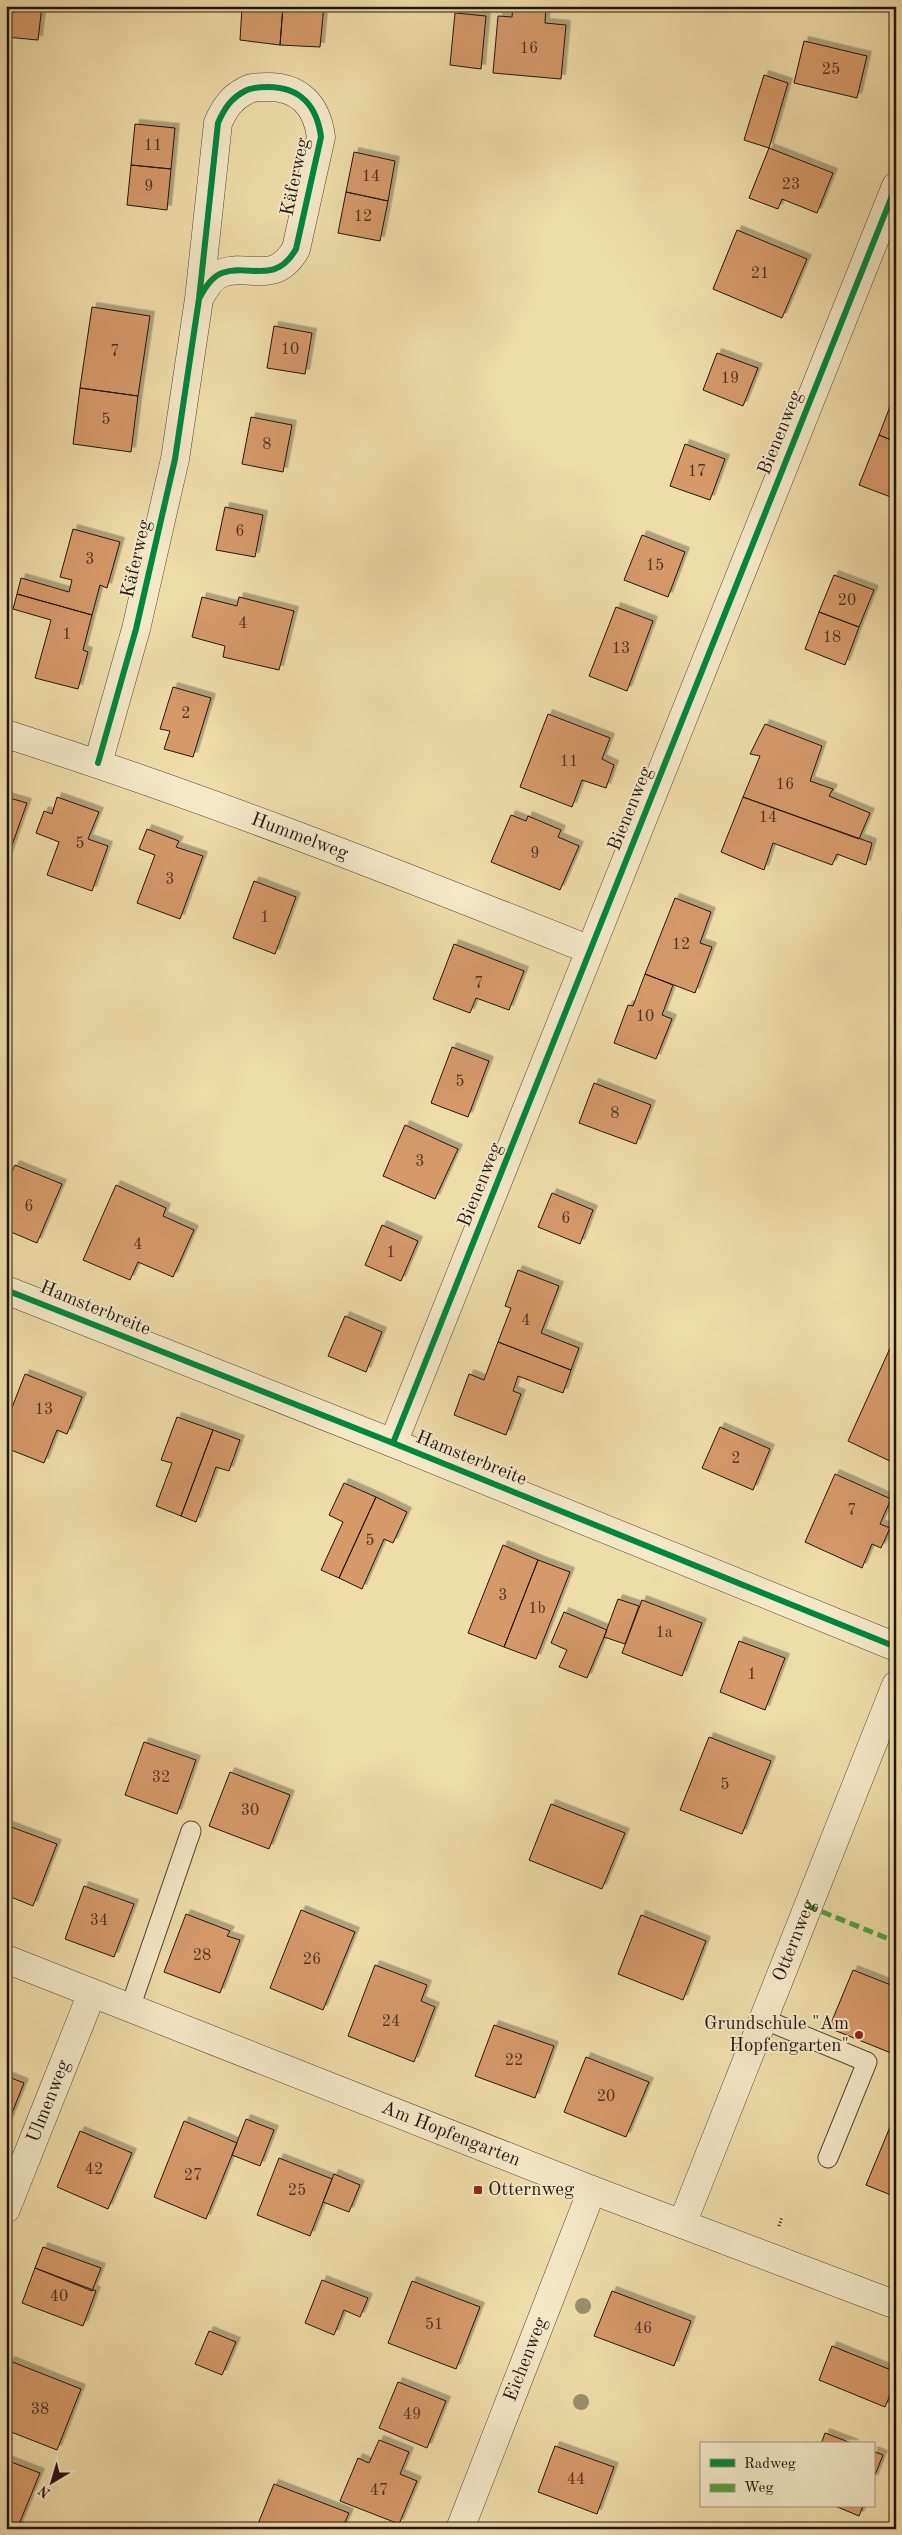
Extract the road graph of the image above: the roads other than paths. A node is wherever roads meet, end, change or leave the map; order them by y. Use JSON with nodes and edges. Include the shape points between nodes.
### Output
{"nodes":[{"id":1,"x":896,"y":186,"type":"edge"},
{"id":2,"x":199,"y":299,"type":"junction"},
{"id":3,"x":6,"y":734,"type":"edge"},
{"id":4,"x":98,"y":763,"type":"junction"},
{"id":5,"x":590,"y":950,"type":"junction"},
{"id":6,"x":6,"y":1290,"type":"edge"},
{"id":7,"x":393,"y":1443,"type":"junction"},
{"id":8,"x":896,"y":1647,"type":"edge"},
{"id":9,"x":896,"y":1685,"type":"edge"},
{"id":10,"x":191,"y":1831,"type":"dead end"},
{"id":11,"x":6,"y":1959,"type":"edge"},
{"id":12,"x":92,"y":1993,"type":"junction"},
{"id":13,"x":130,"y":2008,"type":"junction"},
{"id":14,"x":763,"y":2019,"type":"junction"},
{"id":15,"x":828,"y":2158,"type":"dead end"},
{"id":16,"x":592,"y":2190,"type":"junction"},
{"id":17,"x":6,"y":2209,"type":"edge"},
{"id":18,"x":682,"y":2224,"type":"junction"},
{"id":19,"x":896,"y":2306,"type":"edge"},
{"id":20,"x":460,"y":2529,"type":"edge"}],
"edges":[{"from":1,"to":5,"type":"street","name":"Bienenweg"},
{"from":2,"to":2,"type":"street","name":"Käferweg","via":[[215,137],[221,116],[234,98],[247,89],[270,87],[294,91],[313,111],[321,137],[296,249],[287,260],[269,270],[221,273],[212,279]]},
{"from":2,"to":4,"type":"street","name":"Käferweg","via":[[175,458],[157,546]]},
{"from":3,"to":4,"type":"street","name":"Hummelweg"},
{"from":4,"to":5,"type":"street","name":"Hummelweg","via":[[344,852]]},
{"from":5,"to":7,"type":"street","name":"Bienenweg"},
{"from":6,"to":7,"type":"street","name":"Hamsterbreite"},
{"from":7,"to":8,"type":"street","name":"Hamsterbreite"},
{"from":9,"to":14,"type":"street","name":"Otternweg"},
{"from":10,"to":13,"type":"lane"},
{"from":11,"to":12,"type":"street","name":"Am Hopfengarten"},
{"from":12,"to":13,"type":"street","name":"Am Hopfengarten"},
{"from":12,"to":17,"type":"street","name":"Ulmenweg"},
{"from":13,"to":16,"type":"street","name":"Am Hopfengarten"},
{"from":14,"to":15,"type":"lane","via":[[867,2062]]},
{"from":14,"to":18,"type":"street","name":"Otternweg"},
{"from":16,"to":18,"type":"street","name":"Am Hopfengarten"},
{"from":16,"to":20,"type":"street","name":"Eichenweg"},
{"from":18,"to":19,"type":"street","name":"Am Hopfengarten"}]}
